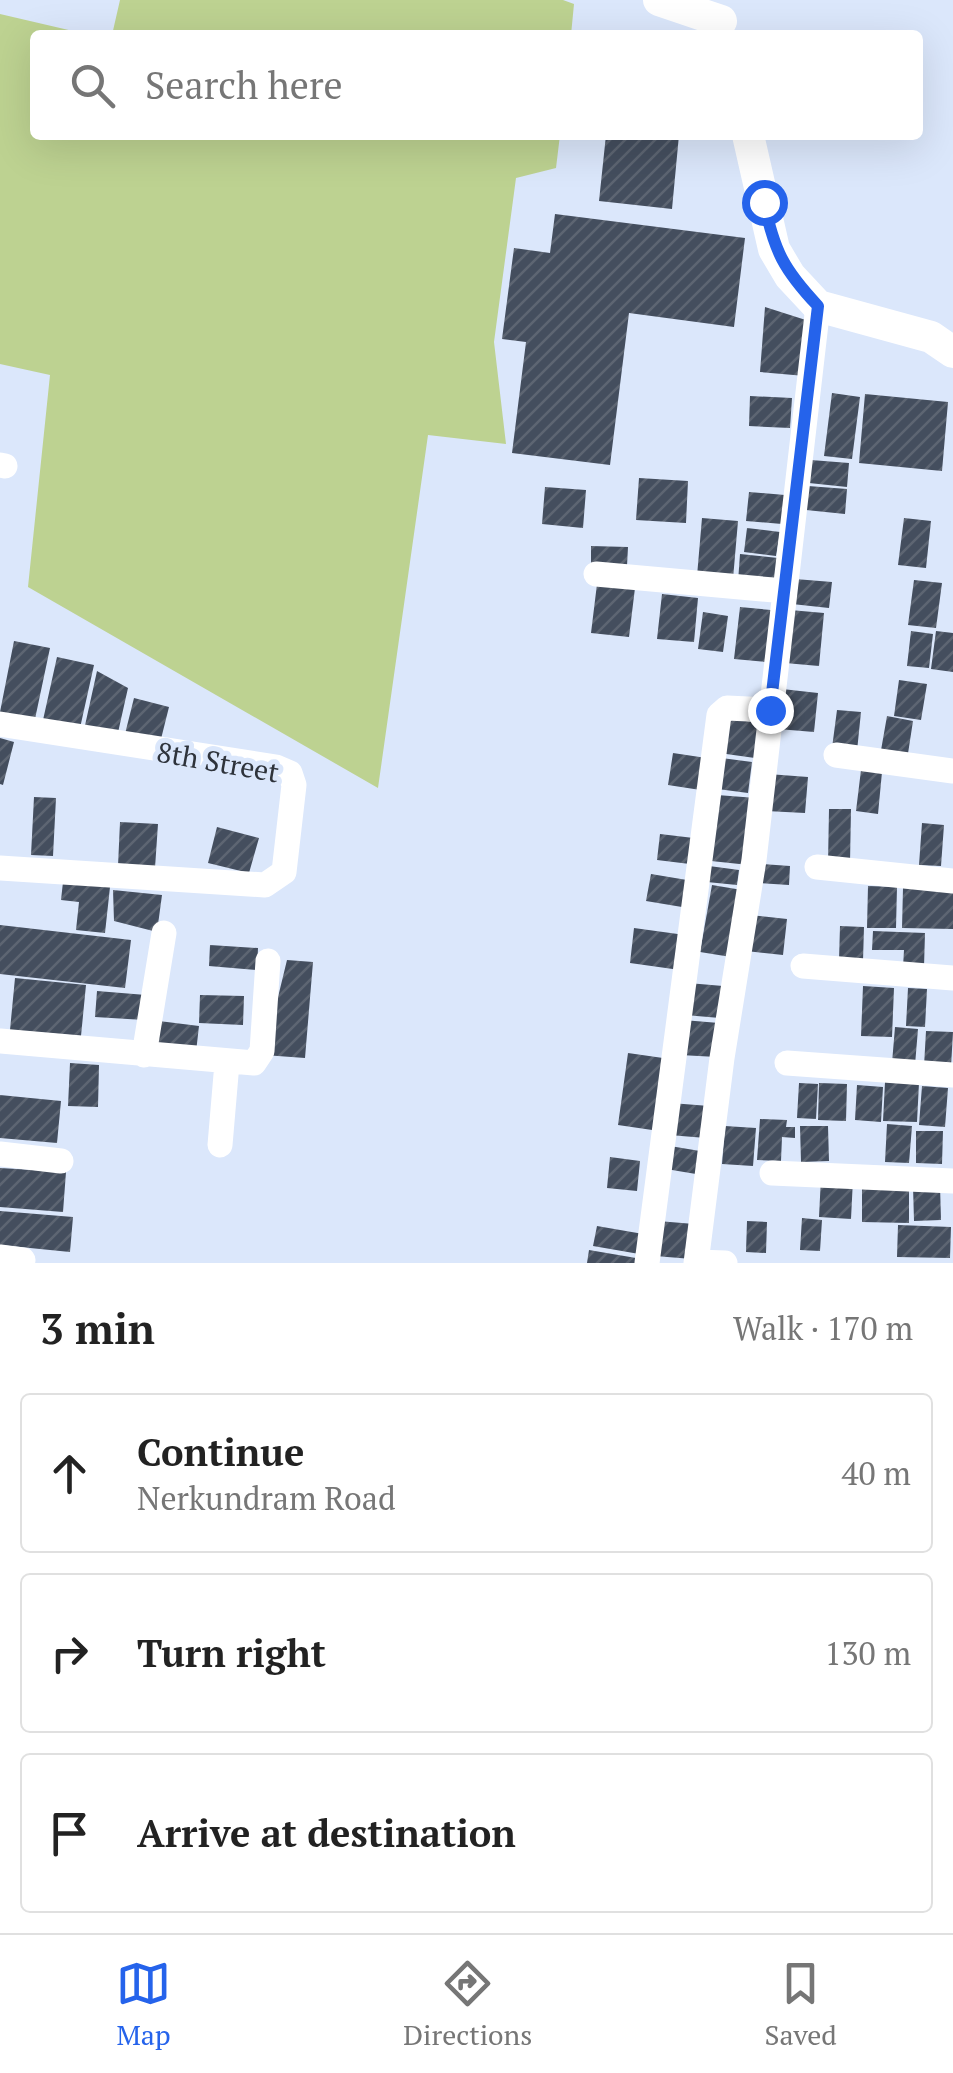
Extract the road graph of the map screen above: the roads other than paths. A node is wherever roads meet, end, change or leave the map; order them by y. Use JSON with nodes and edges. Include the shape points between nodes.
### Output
{"nodes":[{"id":1,"x":658,"y":0,"type":"edge"},
{"id":2,"x":723,"y":19,"type":"edge"},
{"id":3,"x":749,"y":140,"type":"edge"},
{"id":4,"x":818,"y":306,"type":"junction"},
{"id":5,"x":953,"y":352,"type":"edge"},
{"id":6,"x":596,"y":574,"type":"dead end"},
{"id":7,"x":785,"y":591,"type":"junction"},
{"id":8,"x":770,"y":710,"type":"junction"},
{"id":9,"x":0,"y":724,"type":"edge"},
{"id":10,"x":836,"y":755,"type":"dead end"},
{"id":11,"x":953,"y":771,"type":"edge"},
{"id":12,"x":817,"y":867,"type":"dead end"},
{"id":13,"x":0,"y":868,"type":"edge"},
{"id":14,"x":953,"y":881,"type":"edge"},
{"id":15,"x":164,"y":933,"type":"dead end"},
{"id":16,"x":268,"y":960,"type":"dead end"},
{"id":17,"x":803,"y":966,"type":"dead end"},
{"id":18,"x":953,"y":978,"type":"edge"},
{"id":19,"x":0,"y":1041,"type":"edge"},
{"id":20,"x":144,"y":1055,"type":"junction"},
{"id":21,"x":227,"y":1063,"type":"junction"},
{"id":22,"x":786,"y":1063,"type":"dead end"},
{"id":23,"x":953,"y":1075,"type":"edge"},
{"id":24,"x":220,"y":1144,"type":"dead end"},
{"id":25,"x":0,"y":1154,"type":"edge"},
{"id":26,"x":61,"y":1161,"type":"dead end"},
{"id":27,"x":772,"y":1173,"type":"dead end"},
{"id":28,"x":953,"y":1181,"type":"edge"},
{"id":29,"x":696,"y":1262,"type":"edge"},
{"id":30,"x":647,"y":1263,"type":"edge"},
{"id":31,"x":725,"y":1263,"type":"edge"}],
"edges":[{"from":1,"to":2,"type":"street"},
{"from":3,"to":4,"type":"street","via":[[774,249]]},
{"from":4,"to":5,"type":"street","via":[[931,336]]},
{"from":4,"to":7,"type":"street"},
{"from":6,"to":7,"type":"street"},
{"from":7,"to":8,"type":"street"},
{"from":8,"to":29,"type":"street"},
{"from":8,"to":30,"type":"street","via":[[732,708],[718,715]]},
{"from":9,"to":13,"type":"street","name":"8th Street","via":[[276,767],[290,773],[294,785],[284,872],[266,884]]},
{"from":10,"to":11,"type":"street"},
{"from":12,"to":14,"type":"street"},
{"from":15,"to":20,"type":"street"},
{"from":16,"to":21,"type":"street","via":[[260,1059]]},
{"from":17,"to":18,"type":"street"},
{"from":19,"to":20,"type":"street"},
{"from":20,"to":21,"type":"street"},
{"from":21,"to":24,"type":"street"},
{"from":22,"to":23,"type":"street"},
{"from":25,"to":26,"type":"street"},
{"from":27,"to":28,"type":"street"},
{"from":29,"to":31,"type":"street"}]}
